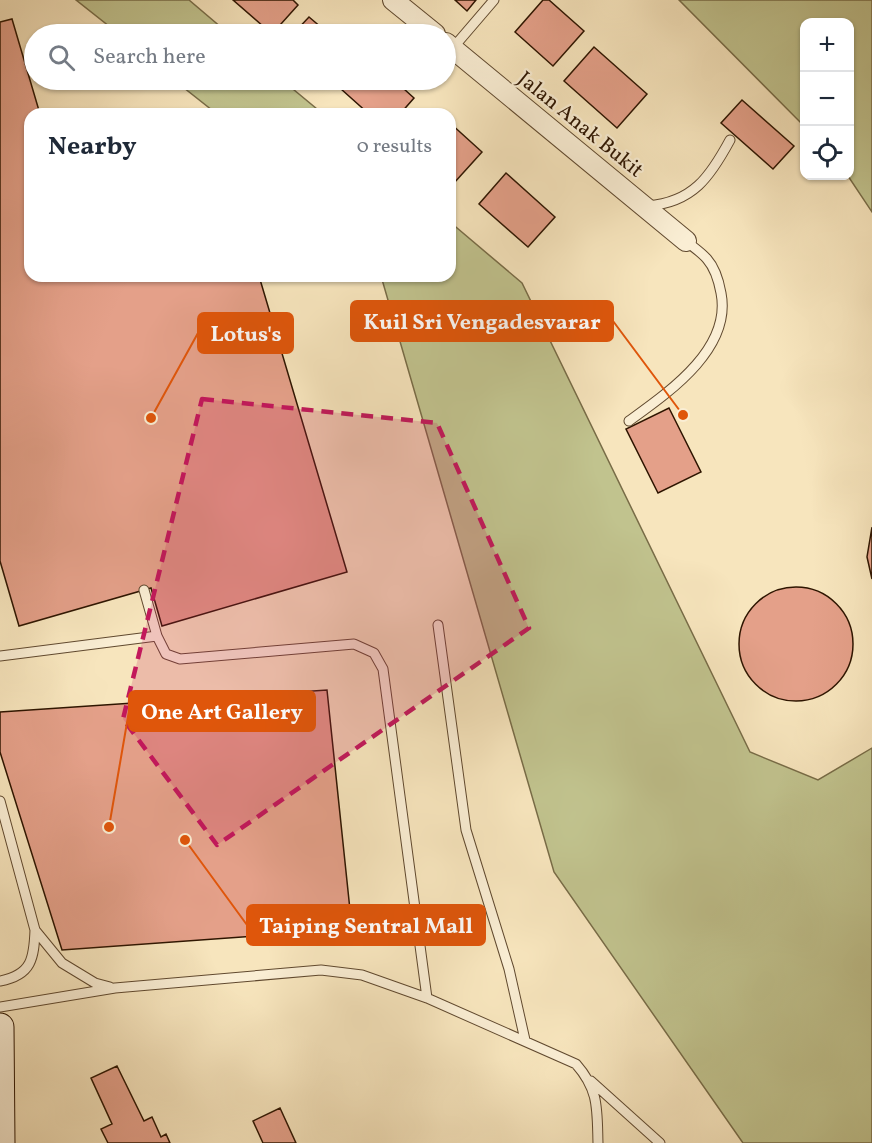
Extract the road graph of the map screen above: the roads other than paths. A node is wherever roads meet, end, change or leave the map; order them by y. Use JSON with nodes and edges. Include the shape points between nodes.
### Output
{"nodes":[{"id":1,"x":393,"y":0,"type":"edge"},
{"id":2,"x":494,"y":0,"type":"edge"},
{"id":3,"x":423,"y":24,"type":"edge"},
{"id":4,"x":456,"y":39,"type":"edge"},
{"id":5,"x":456,"y":52,"type":"edge"},
{"id":6,"x":730,"y":140,"type":"dead end"},
{"id":7,"x":644,"y":207,"type":"junction"},
{"id":8,"x":686,"y":241,"type":"joint"},
{"id":9,"x":629,"y":421,"type":"dead end"},
{"id":10,"x":144,"y":590,"type":"dead end"},
{"id":11,"x":438,"y":625,"type":"dead end"},
{"id":12,"x":157,"y":636,"type":"junction"},
{"id":13,"x":1,"y":653,"type":"edge"},
{"id":14,"x":0,"y":801,"type":"edge"},
{"id":15,"x":35,"y":930,"type":"junction"},
{"id":16,"x":0,"y":981,"type":"edge"},
{"id":17,"x":116,"y":988,"type":"junction"},
{"id":18,"x":427,"y":998,"type":"junction"},
{"id":19,"x":0,"y":1007,"type":"edge"},
{"id":20,"x":0,"y":1026,"type":"edge"},
{"id":21,"x":525,"y":1040,"type":"junction"},
{"id":22,"x":590,"y":1080,"type":"junction"},
{"id":23,"x":1,"y":1143,"type":"edge"},
{"id":24,"x":598,"y":1143,"type":"edge"},
{"id":25,"x":660,"y":1143,"type":"edge"}],
"edges":[{"from":1,"to":3,"type":"street"},
{"from":2,"to":4,"type":"lane"},
{"from":5,"to":7,"type":"street","name":"Jalan Anak Bukit"},
{"from":6,"to":7,"type":"lane","via":[[714,170],[695,189],[666,204]]},
{"from":7,"to":8,"type":"street","name":"Jalan Anak Bukit"},
{"from":8,"to":9,"type":"lane","via":[[708,260],[719,282],[724,307],[717,334],[678,383]]},
{"from":10,"to":12,"type":"lane"},
{"from":11,"to":21,"type":"lane","via":[[466,830],[509,969]]},
{"from":12,"to":13,"type":"lane"},
{"from":12,"to":18,"type":"lane","via":[[165,654],[180,659],[354,644],[374,653],[382,669]]},
{"from":14,"to":15,"type":"lane"},
{"from":15,"to":16,"type":"lane","via":[[32,962],[21,975]]},
{"from":15,"to":17,"type":"lane","via":[[69,968],[95,983]]},
{"from":17,"to":18,"type":"lane","via":[[321,970],[362,975]]},
{"from":17,"to":19,"type":"lane"},
{"from":18,"to":21,"type":"lane"},
{"from":20,"to":23,"type":"main road"},
{"from":21,"to":22,"type":"lane","via":[[576,1064]]},
{"from":22,"to":24,"type":"lane","via":[[597,1107]]},
{"from":22,"to":25,"type":"lane"}]}
